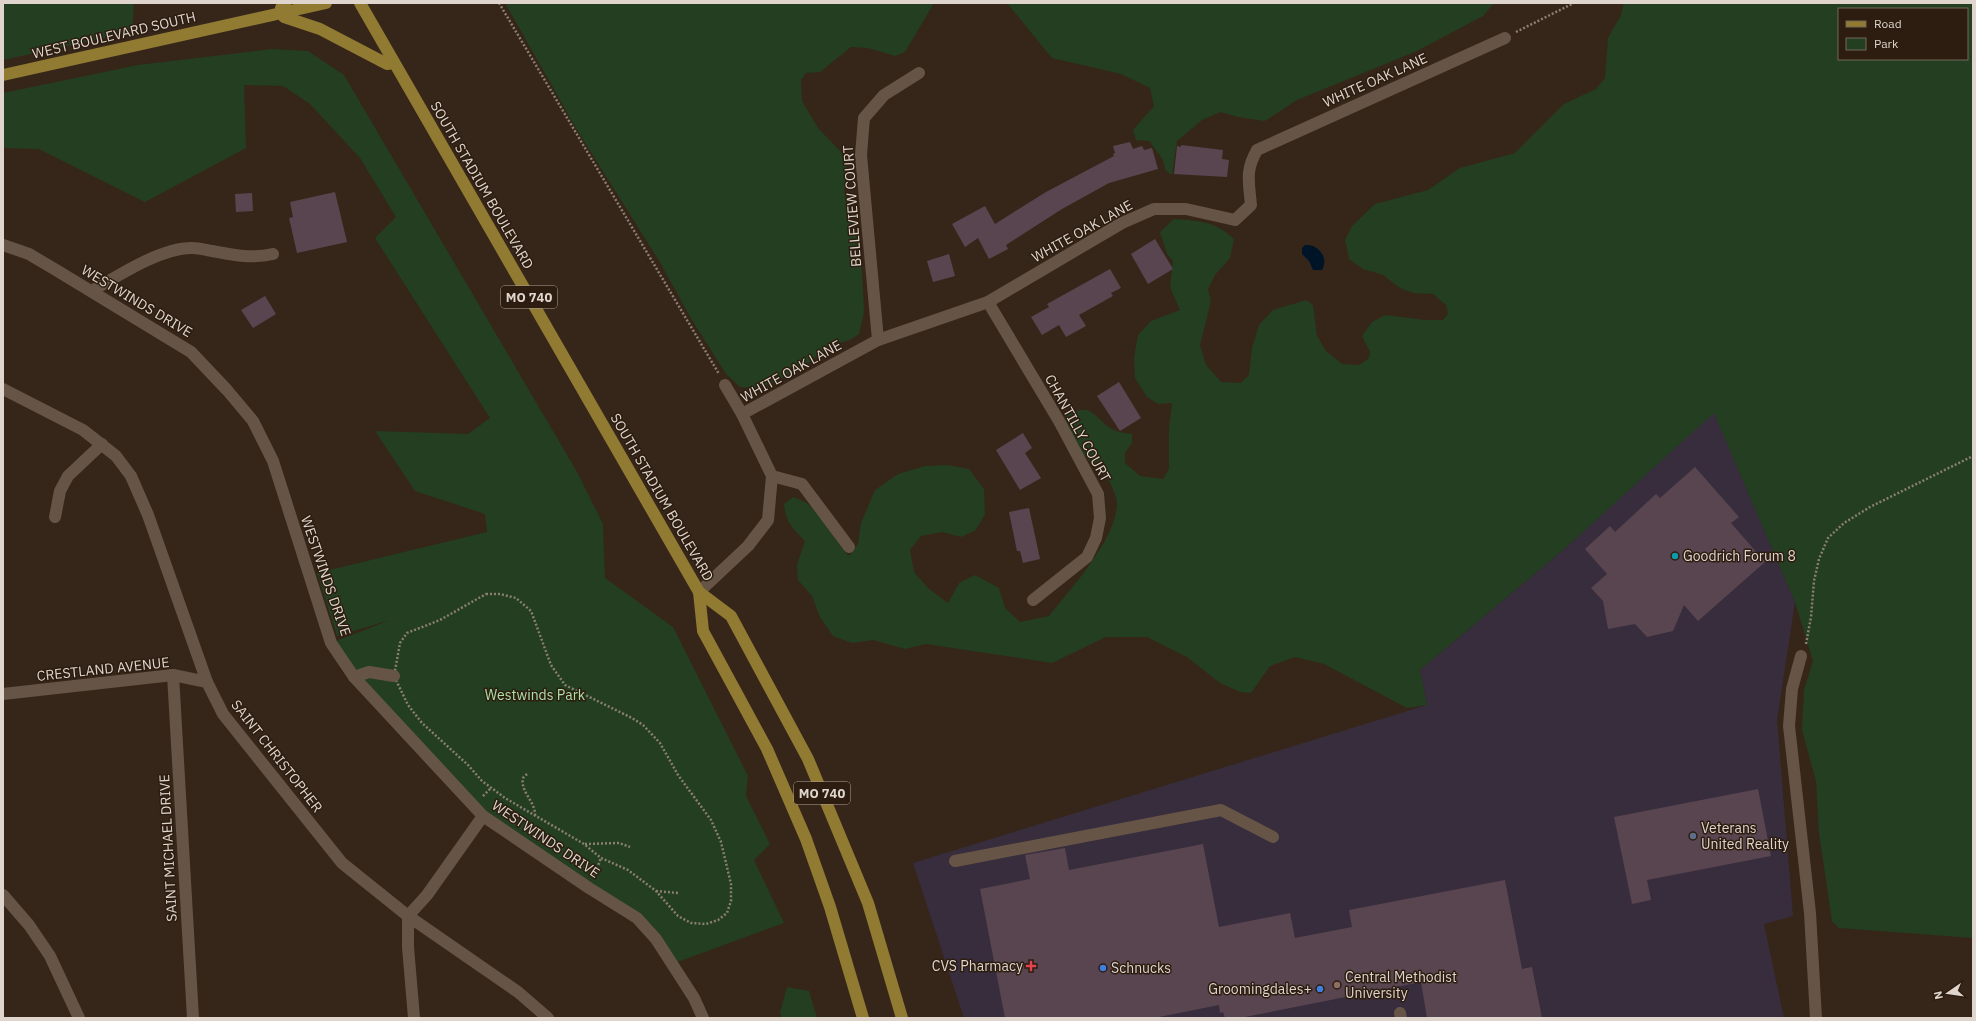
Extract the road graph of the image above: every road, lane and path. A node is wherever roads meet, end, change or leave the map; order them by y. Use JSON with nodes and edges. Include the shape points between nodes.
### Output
{"nodes":[{"id":1,"x":326,"y":3,"type":"edge"},
{"id":2,"x":360,"y":3,"type":"edge"},
{"id":3,"x":498,"y":3,"type":"edge"},
{"id":4,"x":1574,"y":3,"type":"edge"},
{"id":5,"x":283,"y":8,"type":"edge"},
{"id":6,"x":1505,"y":38,"type":"joint"},
{"id":7,"x":394,"y":63,"type":"junction"},
{"id":8,"x":919,"y":72,"type":"dead end"},
{"id":9,"x":3,"y":75,"type":"edge"},
{"id":10,"x":3,"y":245,"type":"edge"},
{"id":11,"x":272,"y":254,"type":"dead end"},
{"id":12,"x":92,"y":291,"type":"junction"},
{"id":13,"x":988,"y":302,"type":"junction"},
{"id":14,"x":878,"y":340,"type":"junction"},
{"id":15,"x":725,"y":385,"type":"joint"},
{"id":16,"x":3,"y":389,"type":"edge"},
{"id":17,"x":742,"y":414,"type":"junction"},
{"id":18,"x":102,"y":444,"type":"junction"},
{"id":19,"x":1973,"y":456,"type":"edge"},
{"id":20,"x":772,"y":476,"type":"junction"},
{"id":21,"x":55,"y":517,"type":"dead end"},
{"id":22,"x":849,"y":547,"type":"dead end"},
{"id":23,"x":699,"y":592,"type":"junction"},
{"id":24,"x":1033,"y":600,"type":"dead end"},
{"id":25,"x":1801,"y":656,"type":"joint"},
{"id":26,"x":173,"y":676,"type":"junction"},
{"id":27,"x":394,"y":676,"type":"junction"},
{"id":28,"x":354,"y":677,"type":"junction"},
{"id":29,"x":207,"y":682,"type":"junction"},
{"id":30,"x":3,"y":694,"type":"edge"},
{"id":31,"x":527,"y":774,"type":"dead end"},
{"id":32,"x":484,"y":816,"type":"junction"},
{"id":33,"x":535,"y":816,"type":"junction"},
{"id":34,"x":1273,"y":837,"type":"dead end"},
{"id":35,"x":584,"y":844,"type":"junction"},
{"id":36,"x":630,"y":847,"type":"dead end"},
{"id":37,"x":601,"y":858,"type":"junction"},
{"id":38,"x":955,"y":861,"type":"dead end"},
{"id":39,"x":589,"y":888,"type":"junction"},
{"id":40,"x":656,"y":891,"type":"junction"},
{"id":41,"x":678,"y":893,"type":"dead end"},
{"id":42,"x":3,"y":895,"type":"edge"},
{"id":43,"x":408,"y":916,"type":"junction"},
{"id":44,"x":79,"y":1018,"type":"edge"},
{"id":45,"x":193,"y":1018,"type":"edge"},
{"id":46,"x":414,"y":1018,"type":"edge"},
{"id":47,"x":548,"y":1018,"type":"edge"},
{"id":48,"x":703,"y":1018,"type":"edge"},
{"id":49,"x":863,"y":1018,"type":"edge"},
{"id":50,"x":902,"y":1018,"type":"edge"},
{"id":51,"x":1816,"y":1018,"type":"edge"}],
"edges":[{"from":1,"to":5,"type":"main road","name":"WEST BOULEVARD SOUTH"},
{"from":2,"to":7,"type":"main road","name":"SOUTH STADIUM BOULEVARD","number":"MO 740"},
{"from":3,"to":15,"type":"path"},
{"from":4,"to":6,"type":"path"},
{"from":5,"to":7,"type":"main road","via":[[284,17],[320,29],[387,64]]},
{"from":5,"to":9,"type":"main road","name":"WEST BOULEVARD SOUTH"},
{"from":6,"to":13,"type":"street","name":"WHITE OAK LANE","via":[[1257,150],[1250,162],[1248,173],[1252,205],[1235,220],[1186,209],[1154,209],[1122,223]]},
{"from":7,"to":23,"type":"main road","name":"SOUTH STADIUM BOULEVARD","number":"MO 740"},
{"from":8,"to":14,"type":"street","name":"BELLEVIEW COURT","via":[[884,95],[864,118],[861,155]]},
{"from":10,"to":12,"type":"street","name":"WESTWINDS DRIVE","via":[[29,254]]},
{"from":11,"to":12,"type":"street","via":[[262,257],[241,257],[193,248],[162,254]]},
{"from":12,"to":28,"type":"street","name":"WESTWINDS DRIVE","via":[[191,352],[253,421],[273,461],[331,643]]},
{"from":13,"to":14,"type":"street","name":"WHITE OAK LANE"},
{"from":13,"to":24,"type":"street","name":"CHANTILLY COURT","via":[[1098,494],[1100,518],[1096,538],[1087,558]]},
{"from":14,"to":17,"type":"street","name":"WHITE OAK LANE"},
{"from":15,"to":17,"type":"street"},
{"from":16,"to":18,"type":"street","name":"SAINT CHRISTOPHER","via":[[83,430]]},
{"from":17,"to":20,"type":"street"},
{"from":18,"to":21,"type":"street","via":[[68,476],[60,491]]},
{"from":18,"to":29,"type":"street","name":"SAINT CHRISTOPHER","via":[[116,456],[131,476],[148,515]]},
{"from":19,"to":25,"type":"path","via":[[1870,507],[1844,523],[1828,538],[1814,580],[1811,617]]},
{"from":20,"to":22,"type":"street","via":[[802,484]]},
{"from":20,"to":23,"type":"street","via":[[768,520],[748,546]]},
{"from":23,"to":49,"type":"main road","number":"MO 740","via":[[703,631],[767,750],[806,839]]},
{"from":23,"to":50,"type":"main road","name":"SOUTH STADIUM BOULEVARD","number":"MO 740","via":[[731,616],[808,758],[868,903]]},
{"from":25,"to":51,"type":"street","via":[[1792,689],[1789,726],[1810,913]]},
{"from":26,"to":29,"type":"street","name":"CRESTLAND AVENUE"},
{"from":26,"to":30,"type":"street","name":"CRESTLAND AVENUE"},
{"from":26,"to":45,"type":"street","name":"SAINT MICHAEL DRIVE"},
{"from":27,"to":28,"type":"street","via":[[369,672]]},
{"from":27,"to":33,"type":"path","via":[[408,705],[422,723],[482,781],[504,798]]},
{"from":27,"to":40,"type":"path","via":[[400,643],[407,633],[440,620],[486,594],[516,598],[531,611],[551,665],[565,685],[643,725],[660,743],[678,775],[711,820],[721,842],[731,884],[731,901],[727,913],[718,920],[706,924],[691,923],[678,916]]},
{"from":28,"to":32,"type":"street","name":"WESTWINDS DRIVE"},
{"from":29,"to":43,"type":"street","name":"SAINT CHRISTOPHER","via":[[223,714],[342,863]]},
{"from":31,"to":33,"type":"path","via":[[522,785],[533,805]]},
{"from":32,"to":39,"type":"street","name":"WESTWINDS DRIVE"},
{"from":32,"to":43,"type":"street","via":[[427,895]]},
{"from":33,"to":35,"type":"path"},
{"from":34,"to":38,"type":"street","via":[[1221,810]]},
{"from":35,"to":36,"type":"path","via":[[619,843]]},
{"from":35,"to":37,"type":"path"},
{"from":37,"to":39,"type":"path"},
{"from":37,"to":40,"type":"path","via":[[628,870]]},
{"from":39,"to":48,"type":"street","name":"WESTWINDS DRIVE","via":[[637,918],[656,939],[694,998]]},
{"from":40,"to":41,"type":"path"},
{"from":42,"to":44,"type":"street","via":[[29,925],[50,956]]},
{"from":43,"to":46,"type":"street"},
{"from":43,"to":47,"type":"street","name":"SAINT CHRISTOPHER","via":[[518,992]]}]}
